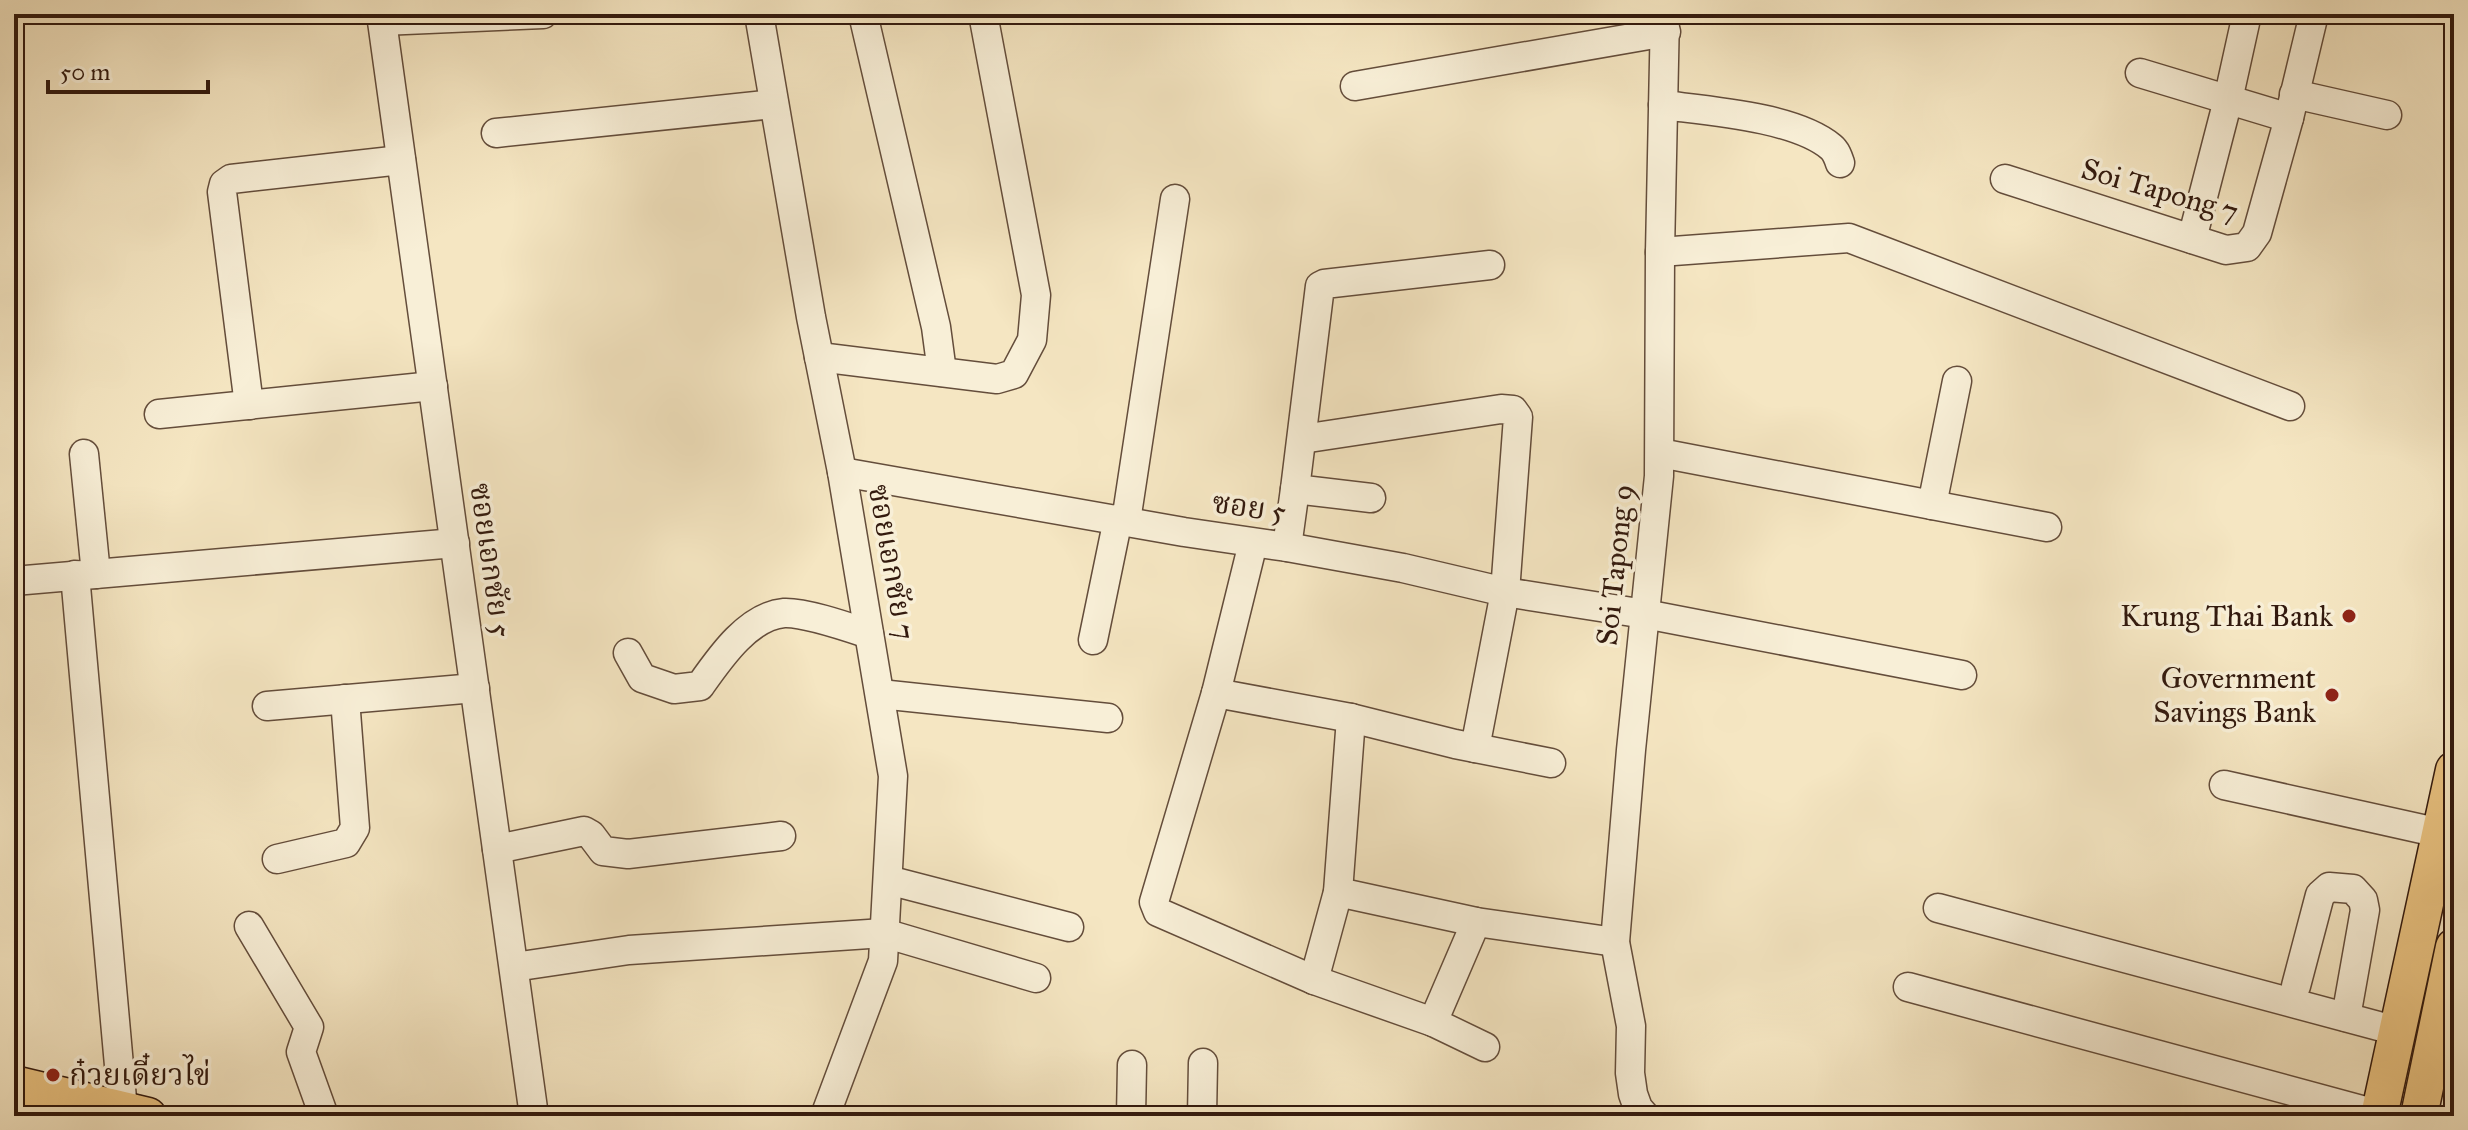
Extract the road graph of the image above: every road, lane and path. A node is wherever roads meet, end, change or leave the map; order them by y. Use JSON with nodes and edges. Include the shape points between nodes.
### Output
{"nodes":[{"id":1,"x":543,"y":14,"type":"edge"},
{"id":2,"x":759,"y":14,"type":"edge"},
{"id":3,"x":863,"y":14,"type":"edge"},
{"id":4,"x":983,"y":14,"type":"edge"},
{"id":5,"x":2247,"y":14,"type":"edge"},
{"id":6,"x":2314,"y":14,"type":"edge"},
{"id":7,"x":382,"y":18,"type":"edge"},
{"id":8,"x":1665,"y":23,"type":"edge"},
{"id":9,"x":2140,"y":73,"type":"dead end"},
{"id":10,"x":1355,"y":86,"type":"dead end"},
{"id":11,"x":2228,"y":100,"type":"junction"},
{"id":12,"x":774,"y":104,"type":"junction"},
{"id":13,"x":1663,"y":105,"type":"junction"},
{"id":14,"x":2292,"y":106,"type":"junction"},
{"id":15,"x":2387,"y":115,"type":"dead end"},
{"id":16,"x":496,"y":133,"type":"dead end"},
{"id":17,"x":401,"y":160,"type":"junction"},
{"id":18,"x":1840,"y":163,"type":"dead end"},
{"id":19,"x":2005,"y":179,"type":"dead end"},
{"id":20,"x":1175,"y":199,"type":"dead end"},
{"id":21,"x":2192,"y":239,"type":"junction"},
{"id":22,"x":1660,"y":252,"type":"junction"},
{"id":23,"x":1490,"y":265,"type":"dead end"},
{"id":24,"x":819,"y":357,"type":"junction"},
{"id":25,"x":942,"y":372,"type":"junction"},
{"id":26,"x":1957,"y":381,"type":"dead end"},
{"id":27,"x":433,"y":386,"type":"junction"},
{"id":28,"x":249,"y":405,"type":"junction"},
{"id":29,"x":2290,"y":406,"type":"dead end"},
{"id":30,"x":159,"y":414,"type":"dead end"},
{"id":31,"x":1302,"y":439,"type":"junction"},
{"id":32,"x":1660,"y":453,"type":"junction"},
{"id":33,"x":84,"y":454,"type":"dead end"},
{"id":34,"x":842,"y":472,"type":"junction"},
{"id":35,"x":1295,"y":489,"type":"junction"},
{"id":36,"x":1371,"y":498,"type":"dead end"},
{"id":37,"x":1932,"y":505,"type":"junction"},
{"id":38,"x":1122,"y":520,"type":"junction"},
{"id":39,"x":2047,"y":527,"type":"dead end"},
{"id":40,"x":455,"y":543,"type":"junction"},
{"id":41,"x":1253,"y":543,"type":"junction"},
{"id":42,"x":1287,"y":547,"type":"junction"},
{"id":43,"x":86,"y":575,"type":"junction"},
{"id":44,"x":14,"y":581,"type":"edge"},
{"id":45,"x":1505,"y":592,"type":"junction"},
{"id":46,"x":1645,"y":614,"type":"junction"},
{"id":47,"x":869,"y":634,"type":"junction"},
{"id":48,"x":1093,"y":640,"type":"dead end"},
{"id":49,"x":628,"y":653,"type":"dead end"},
{"id":50,"x":1962,"y":675,"type":"dead end"},
{"id":51,"x":475,"y":688,"type":"junction"},
{"id":52,"x":1216,"y":693,"type":"junction"},
{"id":53,"x":880,"y":694,"type":"junction"},
{"id":54,"x":345,"y":699,"type":"junction"},
{"id":55,"x":267,"y":706,"type":"dead end"},
{"id":56,"x":1108,"y":718,"type":"dead end"},
{"id":57,"x":1351,"y":718,"type":"junction"},
{"id":58,"x":1475,"y":748,"type":"junction"},
{"id":59,"x":1551,"y":763,"type":"dead end"},
{"id":60,"x":2454,"y":770,"type":"edge"},
{"id":61,"x":2224,"y":785,"type":"dead end"},
{"id":62,"x":2440,"y":833,"type":"junction"},
{"id":63,"x":781,"y":836,"type":"dead end"},
{"id":64,"x":497,"y":849,"type":"junction"},
{"id":65,"x":277,"y":859,"type":"dead end"},
{"id":66,"x":888,"y":880,"type":"junction"},
{"id":67,"x":1338,"y":892,"type":"junction"},
{"id":68,"x":1938,"y":908,"type":"dead end"},
{"id":69,"x":1476,"y":922,"type":"junction"},
{"id":70,"x":249,"y":926,"type":"dead end"},
{"id":71,"x":1069,"y":927,"type":"dead end"},
{"id":72,"x":884,"y":933,"type":"junction"},
{"id":73,"x":1615,"y":942,"type":"junction"},
{"id":74,"x":2454,"y":947,"type":"edge"},
{"id":75,"x":514,"y":967,"type":"junction"},
{"id":76,"x":1036,"y":978,"type":"dead end"},
{"id":77,"x":1314,"y":980,"type":"junction"},
{"id":78,"x":2296,"y":986,"type":"dead end"},
{"id":79,"x":1908,"y":987,"type":"dead end"},
{"id":80,"x":2448,"y":1011,"type":"edge"},
{"id":81,"x":2346,"y":1017,"type":"junction"},
{"id":82,"x":1433,"y":1022,"type":"junction"},
{"id":83,"x":2397,"y":1031,"type":"junction"},
{"id":84,"x":1485,"y":1047,"type":"dead end"},
{"id":85,"x":1203,"y":1063,"type":"dead end"},
{"id":86,"x":1132,"y":1065,"type":"dead end"},
{"id":87,"x":14,"y":1084,"type":"edge"},
{"id":88,"x":131,"y":1114,"type":"edge"},
{"id":89,"x":324,"y":1116,"type":"edge"},
{"id":90,"x":534,"y":1116,"type":"edge"},
{"id":91,"x":825,"y":1116,"type":"edge"},
{"id":92,"x":1131,"y":1116,"type":"edge"},
{"id":93,"x":1202,"y":1116,"type":"edge"},
{"id":94,"x":1645,"y":1116,"type":"edge"},
{"id":95,"x":2380,"y":1116,"type":"edge"},
{"id":96,"x":2419,"y":1116,"type":"edge"}],
"edges":[{"from":1,"to":7,"type":"street"},
{"from":2,"to":12,"type":"street","name":"ซอยเอกชัย 7"},
{"from":3,"to":25,"type":"street"},
{"from":4,"to":25,"type":"street","via":[[1036,295],[1032,340],[1014,374],[997,379]]},
{"from":5,"to":11,"type":"street"},
{"from":6,"to":14,"type":"street","name":"Soi Tapong 7"},
{"from":7,"to":17,"type":"street","name":"ซอยเอกชัย 5"},
{"from":8,"to":10,"type":"street"},
{"from":8,"to":13,"type":"street","name":"Soi Tapong 9"},
{"from":9,"to":11,"type":"street"},
{"from":11,"to":14,"type":"street"},
{"from":11,"to":21,"type":"street"},
{"from":12,"to":16,"type":"street"},
{"from":12,"to":24,"type":"street","name":"ซอยเอกชัย 7"},
{"from":13,"to":18,"type":"street","via":[[1792,127],[1834,149]]},
{"from":13,"to":22,"type":"street","name":"Soi Tapong 9"},
{"from":14,"to":15,"type":"street"},
{"from":14,"to":21,"type":"street","name":"Soi Tapong 7","via":[[2257,233],[2247,247],[2226,250]]},
{"from":17,"to":27,"type":"street","name":"ซอยเอกชัย 5"},
{"from":17,"to":28,"type":"street","via":[[231,179],[224,184]]},
{"from":19,"to":21,"type":"street","name":"Soi Tapong 7"},
{"from":20,"to":38,"type":"street"},
{"from":22,"to":29,"type":"street","via":[[1849,238]]},
{"from":22,"to":32,"type":"street","name":"Soi Tapong 9"},
{"from":23,"to":31,"type":"street","via":[[1320,286]]},
{"from":24,"to":25,"type":"street"},
{"from":24,"to":34,"type":"street","name":"ซอยเอกชัย 7"},
{"from":26,"to":37,"type":"street"},
{"from":27,"to":28,"type":"street"},
{"from":27,"to":40,"type":"street","name":"ซอยเอกชัย 5"},
{"from":28,"to":30,"type":"street"},
{"from":31,"to":35,"type":"street"},
{"from":31,"to":45,"type":"street","via":[[1513,410],[1518,417]]},
{"from":32,"to":37,"type":"street"},
{"from":32,"to":46,"type":"street","name":"Soi Tapong 9"},
{"from":33,"to":43,"type":"street"},
{"from":34,"to":38,"type":"street","name":"ซอย 5"},
{"from":34,"to":47,"type":"street","name":"ซอยเอกชัย 7"},
{"from":35,"to":36,"type":"street"},
{"from":35,"to":42,"type":"street"},
{"from":37,"to":39,"type":"street"},
{"from":38,"to":41,"type":"street","name":"ซอย 5"},
{"from":38,"to":48,"type":"street"},
{"from":40,"to":43,"type":"street"},
{"from":40,"to":51,"type":"street","name":"ซอยเอกชัย 5"},
{"from":41,"to":42,"type":"street","name":"ซอย 5"},
{"from":41,"to":52,"type":"street"},
{"from":42,"to":45,"type":"street","name":"ซอย 5"},
{"from":43,"to":44,"type":"street"},
{"from":43,"to":88,"type":"street"},
{"from":45,"to":46,"type":"street","name":"ซอย 5"},
{"from":45,"to":58,"type":"street"},
{"from":46,"to":50,"type":"street","name":"ซอย 5"},
{"from":46,"to":73,"type":"street","name":"Soi Tapong 9"},
{"from":47,"to":49,"type":"street","via":[[783,613],[753,624],[700,686],[674,689],[642,678]]},
{"from":47,"to":53,"type":"street","name":"ซอยเอกชัย 7"},
{"from":51,"to":54,"type":"street"},
{"from":51,"to":64,"type":"street","name":"ซอยเอกชัย 5"},
{"from":52,"to":57,"type":"street"},
{"from":52,"to":77,"type":"street","via":[[1155,907]]},
{"from":53,"to":56,"type":"street"},
{"from":53,"to":66,"type":"street","name":"ซอยเอกชัย 7","via":[[893,776]]},
{"from":54,"to":55,"type":"street"},
{"from":54,"to":65,"type":"street","via":[[355,828],[346,843]]},
{"from":57,"to":58,"type":"street"},
{"from":57,"to":67,"type":"street"},
{"from":58,"to":59,"type":"street"},
{"from":60,"to":62,"type":"main road"},
{"from":61,"to":62,"type":"street"},
{"from":62,"to":83,"type":"main road"},
{"from":63,"to":64,"type":"street","via":[[628,854],[603,851],[584,831]]},
{"from":64,"to":75,"type":"street","name":"ซอยเอกชัย 5"},
{"from":66,"to":71,"type":"street"},
{"from":66,"to":72,"type":"street","name":"ซอยเอกชัย 7"},
{"from":67,"to":69,"type":"street"},
{"from":67,"to":77,"type":"street"},
{"from":68,"to":81,"type":"street"},
{"from":69,"to":73,"type":"street"},
{"from":69,"to":82,"type":"street"},
{"from":70,"to":89,"type":"street","via":[[309,1027],[301,1052]]},
{"from":72,"to":75,"type":"street","via":[[629,950]]},
{"from":72,"to":76,"type":"street"},
{"from":72,"to":91,"type":"street","name":"ซอยเอกชัย 7","via":[[883,961]]},
{"from":73,"to":94,"type":"street","name":"Soi Tapong 9","via":[[1631,1026],[1633,1094]]},
{"from":74,"to":80,"type":"main road"},
{"from":75,"to":90,"type":"street","name":"ซอยเอกชัย 5"},
{"from":77,"to":82,"type":"street"},
{"from":78,"to":81,"type":"street","via":[[2320,895],[2329,887],[2353,889],[2365,910]]},
{"from":79,"to":95,"type":"street"},
{"from":80,"to":96,"type":"main road"},
{"from":81,"to":83,"type":"street"},
{"from":82,"to":84,"type":"street"},
{"from":83,"to":95,"type":"main road"},
{"from":85,"to":93,"type":"street"},
{"from":86,"to":92,"type":"street"},
{"from":87,"to":88,"type":"main road"}]}
